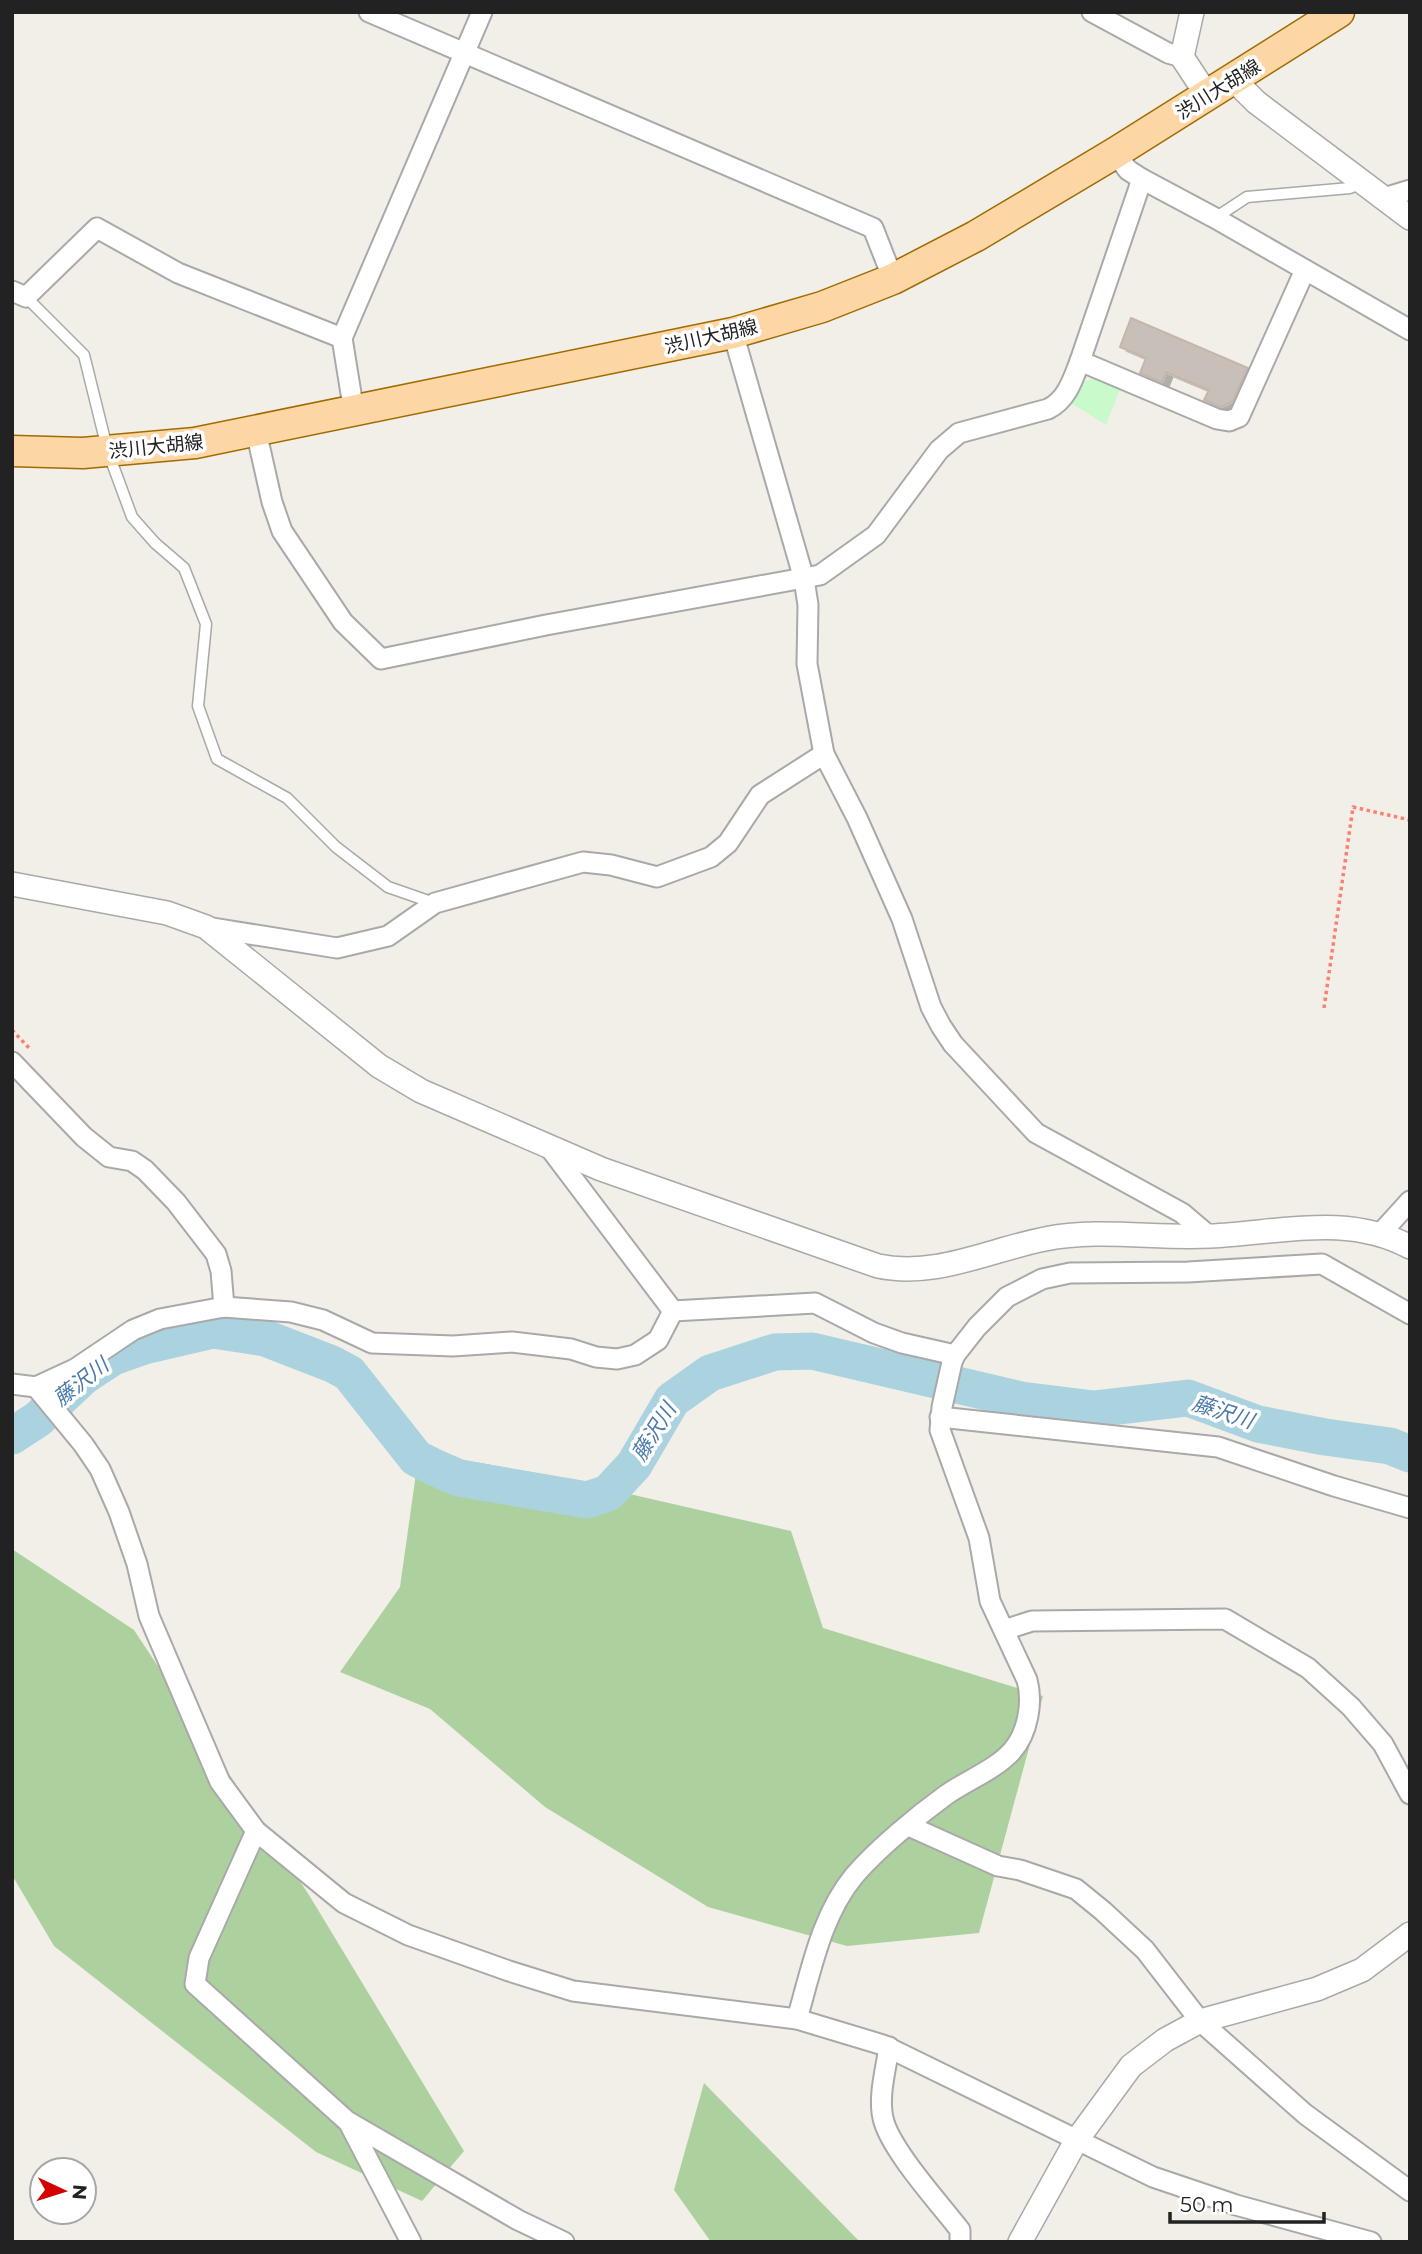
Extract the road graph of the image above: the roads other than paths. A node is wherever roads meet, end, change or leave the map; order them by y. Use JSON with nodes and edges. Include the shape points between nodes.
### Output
{"nodes":[{"id":1,"x":369,"y":12,"type":"edge"},
{"id":2,"x":482,"y":12,"type":"edge"},
{"id":3,"x":1092,"y":12,"type":"edge"},
{"id":4,"x":1192,"y":12,"type":"edge"},
{"id":5,"x":1332,"y":14,"type":"edge"},
{"id":6,"x":464,"y":53,"type":"junction"},
{"id":7,"x":1182,"y":57,"type":"junction"},
{"id":8,"x":1234,"y":80,"type":"junction"},
{"id":9,"x":1206,"y":95,"type":"junction"},
{"id":10,"x":1115,"y":153,"type":"junction"},
{"id":11,"x":1142,"y":179,"type":"junction"},
{"id":12,"x":1363,"y":183,"type":"junction"},
{"id":13,"x":1410,"y":190,"type":"edge"},
{"id":14,"x":1384,"y":198,"type":"junction"},
{"id":15,"x":1215,"y":218,"type":"junction"},
{"id":16,"x":1410,"y":218,"type":"edge"},
{"id":17,"x":1305,"y":270,"type":"junction"},
{"id":18,"x":893,"y":279,"type":"junction"},
{"id":19,"x":19,"y":294,"type":"edge"},
{"id":20,"x":1410,"y":330,"type":"edge"},
{"id":21,"x":733,"y":333,"type":"junction"},
{"id":22,"x":342,"y":338,"type":"junction"},
{"id":23,"x":1080,"y":361,"type":"junction"},
{"id":24,"x":354,"y":412,"type":"junction"},
{"id":25,"x":256,"y":431,"type":"junction"},
{"id":26,"x":12,"y":451,"type":"edge"},
{"id":27,"x":108,"y":452,"type":"junction"},
{"id":28,"x":804,"y":579,"type":"junction"},
{"id":29,"x":824,"y":754,"type":"junction"},
{"id":30,"x":12,"y":884,"type":"edge"},
{"id":31,"x":435,"y":903,"type":"junction"},
{"id":32,"x":206,"y":927,"type":"junction"},
{"id":33,"x":12,"y":1062,"type":"edge"},
{"id":34,"x":549,"y":1147,"type":"junction"},
{"id":35,"x":1410,"y":1201,"type":"edge"},
{"id":36,"x":1381,"y":1233,"type":"junction"},
{"id":37,"x":1209,"y":1236,"type":"junction"},
{"id":38,"x":1410,"y":1247,"type":"edge"},
{"id":39,"x":224,"y":1307,"type":"junction"},
{"id":40,"x":673,"y":1311,"type":"junction"},
{"id":41,"x":1410,"y":1314,"type":"edge"},
{"id":42,"x":953,"y":1358,"type":"junction"},
{"id":43,"x":12,"y":1384,"type":"edge"},
{"id":44,"x":36,"y":1387,"type":"junction"},
{"id":45,"x":941,"y":1412,"type":"junction"},
{"id":46,"x":1410,"y":1508,"type":"edge"},
{"id":47,"x":1004,"y":1630,"type":"junction"},
{"id":48,"x":1410,"y":1794,"type":"edge"},
{"id":49,"x":909,"y":1826,"type":"junction"},
{"id":50,"x":256,"y":1831,"type":"junction"},
{"id":51,"x":1410,"y":1934,"type":"edge"},
{"id":52,"x":797,"y":2019,"type":"junction"},
{"id":53,"x":1200,"y":2021,"type":"junction"},
{"id":54,"x":889,"y":2047,"type":"junction"},
{"id":55,"x":347,"y":2121,"type":"junction"},
{"id":56,"x":1076,"y":2141,"type":"junction"},
{"id":57,"x":1409,"y":2186,"type":"edge"},
{"id":58,"x":411,"y":2242,"type":"edge"},
{"id":59,"x":564,"y":2242,"type":"edge"},
{"id":60,"x":960,"y":2242,"type":"edge"},
{"id":61,"x":1020,"y":2242,"type":"edge"},
{"id":62,"x":1371,"y":2242,"type":"edge"}],
"edges":[{"from":1,"to":6,"type":"street"},
{"from":2,"to":6,"type":"street"},
{"from":3,"to":7,"type":"street"},
{"from":4,"to":7,"type":"street"},
{"from":5,"to":8,"type":"main road","name":"渋川大胡線"},
{"from":6,"to":18,"type":"street","via":[[873,228]]},
{"from":6,"to":22,"type":"street"},
{"from":7,"to":9,"type":"street"},
{"from":8,"to":9,"type":"main road","name":"渋川大胡線"},
{"from":8,"to":12,"type":"street"},
{"from":9,"to":10,"type":"main road","name":"渋川大胡線"},
{"from":10,"to":11,"type":"street"},
{"from":10,"to":18,"type":"main road","name":"渋川大胡線","via":[[976,236]]},
{"from":11,"to":15,"type":"street"},
{"from":11,"to":23,"type":"street"},
{"from":12,"to":14,"type":"street"},
{"from":12,"to":15,"type":"lane","via":[[1247,197]]},
{"from":13,"to":14,"type":"street"},
{"from":14,"to":16,"type":"street"},
{"from":15,"to":17,"type":"street"},
{"from":17,"to":20,"type":"street"},
{"from":17,"to":23,"type":"street","via":[[1239,417],[1217,419]]},
{"from":18,"to":21,"type":"main road","name":"渋川大胡線","via":[[822,307]]},
{"from":19,"to":22,"type":"street","via":[[97,228],[177,273]]},
{"from":19,"to":27,"type":"lane","via":[[84,355]]},
{"from":21,"to":24,"type":"main road","name":"渋川大胡線"},
{"from":21,"to":28,"type":"street"},
{"from":22,"to":24,"type":"street"},
{"from":23,"to":28,"type":"street","via":[[1070,387],[1054,406],[959,433],[939,450],[876,535],[829,570]]},
{"from":24,"to":25,"type":"main road","name":"渋川大胡線"},
{"from":25,"to":27,"type":"main road","name":"渋川大胡線"},
{"from":25,"to":28,"type":"street","via":[[282,531],[343,622],[380,659]]},
{"from":26,"to":27,"type":"main road","name":"渋川大胡線"},
{"from":27,"to":31,"type":"lane","via":[[132,517],[184,568],[206,624],[198,706],[217,759],[287,798],[336,847],[388,887]]},
{"from":28,"to":29,"type":"street","via":[[807,664]]},
{"from":29,"to":31,"type":"street","via":[[760,795],[728,843],[711,857],[657,877],[583,862]]},
{"from":29,"to":37,"type":"street","via":[[902,919],[931,1007],[953,1044],[1036,1133],[1182,1213]]},
{"from":30,"to":32,"type":"street","via":[[167,913]]},
{"from":31,"to":32,"type":"street","via":[[388,936],[337,948]]},
{"from":32,"to":34,"type":"street","via":[[379,1066],[421,1091]]},
{"from":33,"to":39,"type":"street","via":[[84,1137],[109,1157],[132,1161],[145,1170],[176,1202],[216,1254]]},
{"from":34,"to":37,"type":"street","via":[[893,1269],[921,1270],[1069,1235]]},
{"from":34,"to":40,"type":"street"},
{"from":35,"to":36,"type":"street"},
{"from":36,"to":37,"type":"street","via":[[1322,1227]]},
{"from":36,"to":38,"type":"street"},
{"from":39,"to":40,"type":"street","via":[[291,1312],[323,1320],[372,1342],[453,1346],[512,1342],[617,1359],[635,1355],[658,1340]]},
{"from":39,"to":44,"type":"street","via":[[160,1319],[133,1330],[75,1369]]},
{"from":40,"to":42,"type":"street","via":[[815,1303],[874,1333]]},
{"from":41,"to":42,"type":"street","via":[[1322,1264],[1070,1273],[1042,1279],[1007,1297]]},
{"from":42,"to":45,"type":"street"},
{"from":43,"to":44,"type":"street"},
{"from":44,"to":50,"type":"street","via":[[100,1469],[119,1512],[149,1616],[173,1675],[220,1782]]},
{"from":45,"to":46,"type":"street","via":[[1218,1447]]},
{"from":45,"to":47,"type":"street","via":[[940,1430],[979,1538],[990,1601]]},
{"from":47,"to":48,"type":"street","via":[[1032,1621],[1225,1619],[1308,1668],[1351,1707],[1383,1744]]},
{"from":47,"to":49,"type":"street","via":[[1031,1693],[1024,1730],[1013,1750]]},
{"from":49,"to":52,"type":"street","via":[[875,1854],[839,1896],[827,1918]]},
{"from":49,"to":53,"type":"street","via":[[998,1866],[1076,1889],[1145,1950]]},
{"from":50,"to":52,"type":"street","via":[[344,1903],[408,1934],[509,1971],[573,1991]]},
{"from":50,"to":55,"type":"street","via":[[199,1958],[195,1984]]},
{"from":51,"to":53,"type":"street","via":[[1362,1970],[1317,1989]]},
{"from":52,"to":54,"type":"street"},
{"from":53,"to":56,"type":"street","via":[[1131,2066]]},
{"from":53,"to":57,"type":"street","via":[[1305,2114]]},
{"from":54,"to":56,"type":"street"},
{"from":54,"to":60,"type":"street","via":[[883,2118],[892,2140],[960,2230]]},
{"from":55,"to":58,"type":"street"},
{"from":55,"to":59,"type":"street"},
{"from":56,"to":61,"type":"street"},
{"from":56,"to":62,"type":"street","via":[[1153,2177]]}]}
